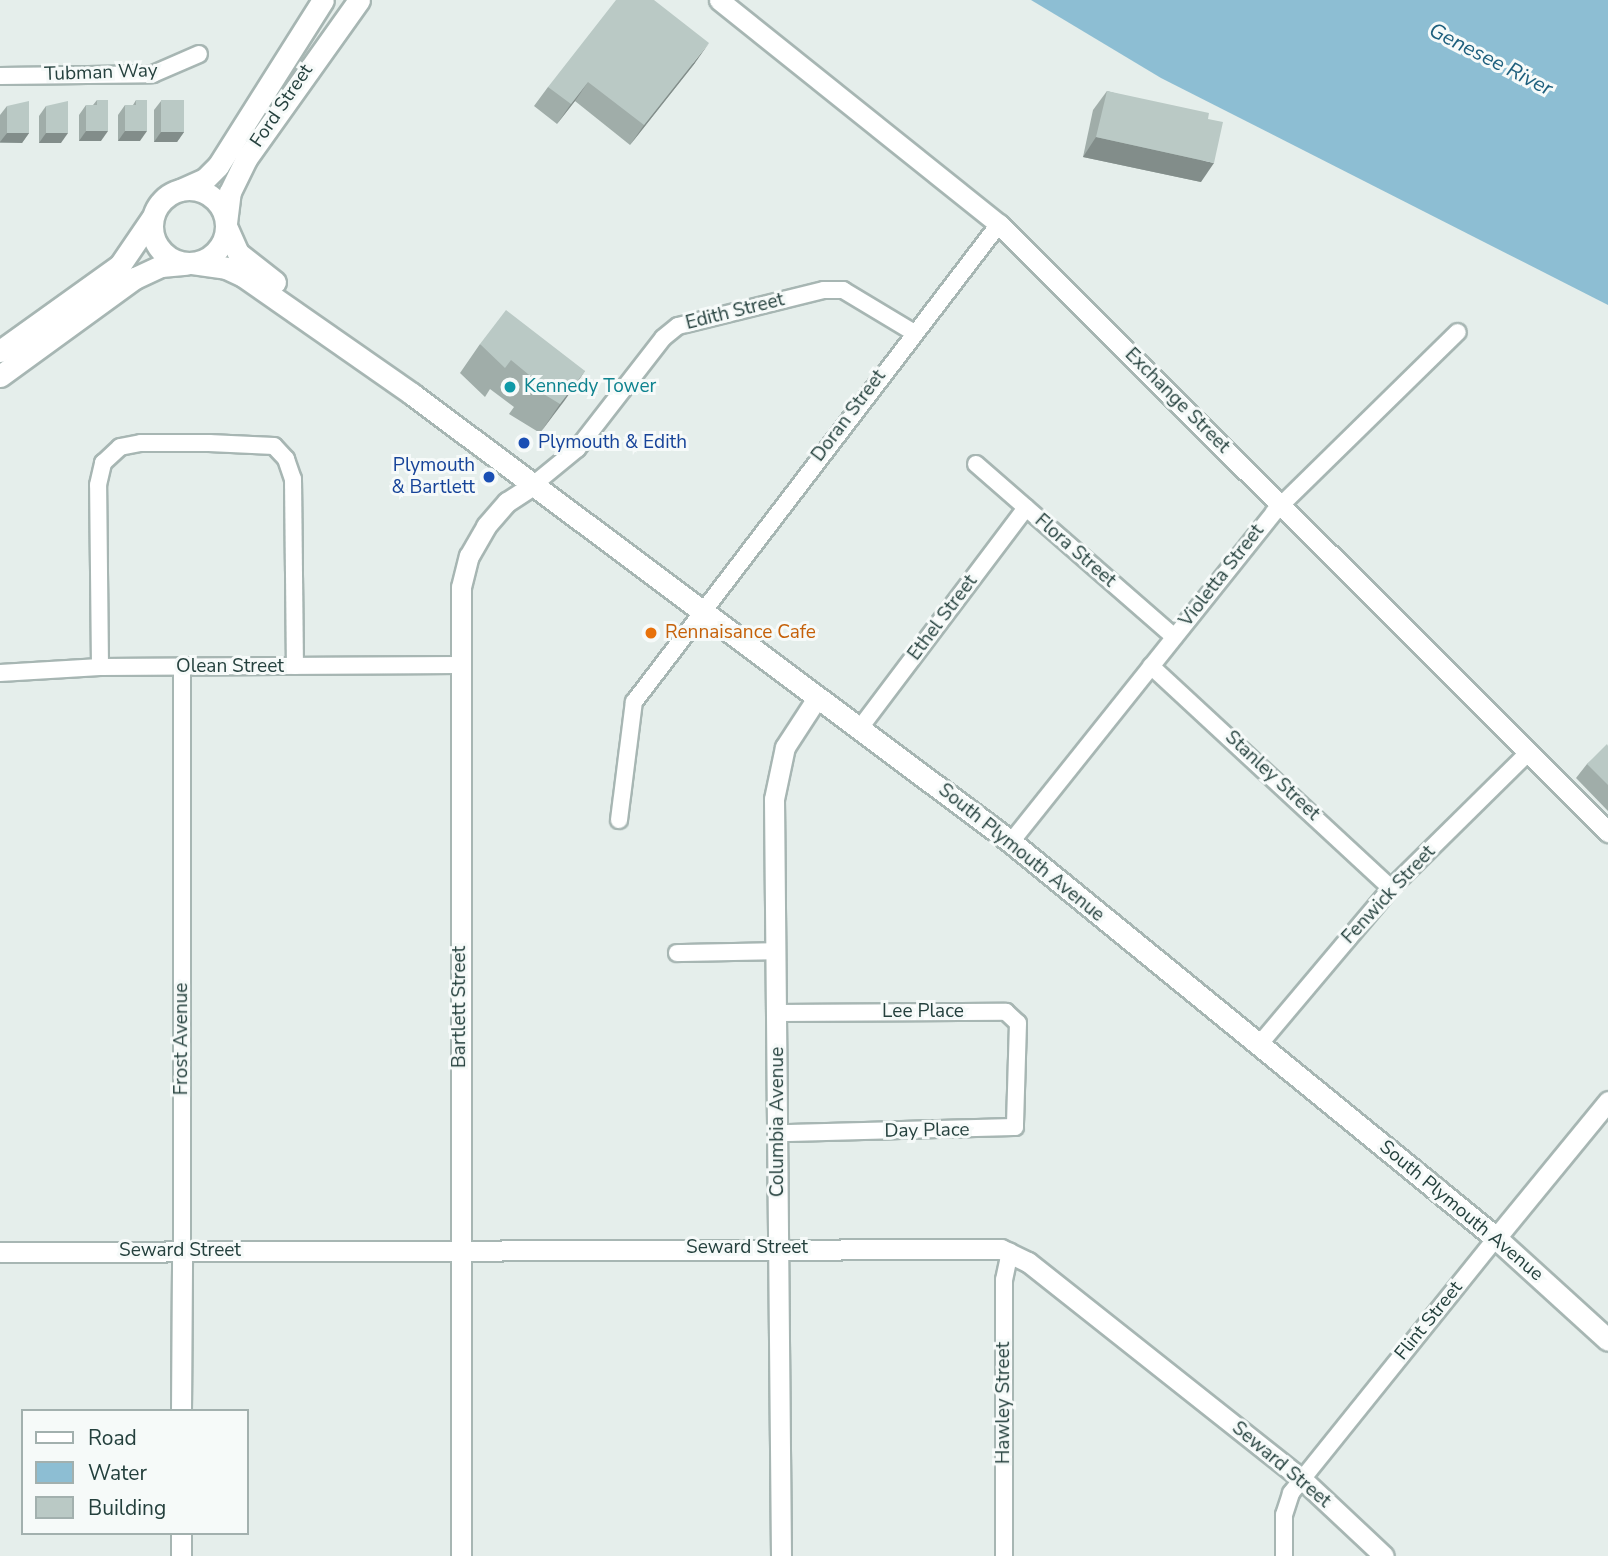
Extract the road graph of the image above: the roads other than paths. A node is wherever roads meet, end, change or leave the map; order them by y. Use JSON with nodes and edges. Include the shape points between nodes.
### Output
{"nodes":[{"id":1,"x":323,"y":0,"type":"edge"},
{"id":2,"x":359,"y":0,"type":"edge"},
{"id":3,"x":719,"y":0,"type":"edge"},
{"id":4,"x":199,"y":54,"type":"dead end"},
{"id":5,"x":0,"y":76,"type":"edge"},
{"id":6,"x":180,"y":190,"type":"junction"},
{"id":7,"x":156,"y":209,"type":"junction"},
{"id":8,"x":999,"y":224,"type":"junction"},
{"id":9,"x":226,"y":225,"type":"junction"},
{"id":10,"x":190,"y":263,"type":"junction"},
{"id":11,"x":913,"y":332,"type":"junction"},
{"id":12,"x":1458,"y":332,"type":"dead end"},
{"id":13,"x":0,"y":351,"type":"edge"},
{"id":14,"x":0,"y":376,"type":"edge"},
{"id":15,"x":412,"y":394,"type":"junction"},
{"id":16,"x":976,"y":464,"type":"dead end"},
{"id":17,"x":533,"y":485,"type":"junction"},
{"id":18,"x":1281,"y":504,"type":"junction"},
{"id":19,"x":1026,"y":508,"type":"junction"},
{"id":20,"x":701,"y":610,"type":"junction"},
{"id":21,"x":1174,"y":637,"type":"junction"},
{"id":22,"x":459,"y":665,"type":"junction"},
{"id":23,"x":296,"y":666,"type":"junction"},
{"id":24,"x":1151,"y":666,"type":"junction"},
{"id":25,"x":100,"y":667,"type":"junction"},
{"id":26,"x":182,"y":667,"type":"junction"},
{"id":27,"x":0,"y":673,"type":"edge"},
{"id":28,"x":817,"y":698,"type":"junction"},
{"id":29,"x":859,"y":728,"type":"junction"},
{"id":30,"x":1530,"y":752,"type":"junction"},
{"id":31,"x":619,"y":820,"type":"dead end"},
{"id":32,"x":1608,"y":832,"type":"edge"},
{"id":33,"x":1011,"y":842,"type":"junction"},
{"id":34,"x":1391,"y":888,"type":"junction"},
{"id":35,"x":777,"y":951,"type":"junction"},
{"id":36,"x":677,"y":953,"type":"dead end"},
{"id":37,"x":777,"y":1013,"type":"junction"},
{"id":38,"x":1258,"y":1046,"type":"junction"},
{"id":39,"x":1018,"y":1068,"type":"joint"},
{"id":40,"x":1608,"y":1101,"type":"edge"},
{"id":41,"x":778,"y":1133,"type":"junction"},
{"id":42,"x":1496,"y":1238,"type":"junction"},
{"id":43,"x":778,"y":1248,"type":"junction"},
{"id":44,"x":461,"y":1250,"type":"junction"},
{"id":45,"x":182,"y":1251,"type":"junction"},
{"id":46,"x":0,"y":1252,"type":"edge"},
{"id":47,"x":1010,"y":1252,"type":"junction"},
{"id":48,"x":1608,"y":1340,"type":"edge"},
{"id":49,"x":181,"y":1409,"type":"edge"},
{"id":50,"x":1302,"y":1479,"type":"junction"},
{"id":51,"x":181,"y":1535,"type":"edge"},
{"id":52,"x":181,"y":1556,"type":"edge"},
{"id":53,"x":461,"y":1556,"type":"edge"},
{"id":54,"x":781,"y":1556,"type":"edge"},
{"id":55,"x":1004,"y":1556,"type":"edge"},
{"id":56,"x":1284,"y":1556,"type":"edge"},
{"id":57,"x":1384,"y":1556,"type":"edge"}],
"edges":[{"from":1,"to":6,"type":"main road","name":"Ford Street","via":[[218,166],[205,179]]},
{"from":2,"to":9,"type":"main road","name":"Ford Street","via":[[246,159],[230,192]]},
{"from":3,"to":8,"type":"street","name":"Exchange Street"},
{"from":4,"to":5,"type":"street","name":"Tubman Way","via":[[153,74]]},
{"from":6,"to":7,"type":"main road"},
{"from":6,"to":9,"type":"main road","via":[[199,190],[211,196]]},
{"from":7,"to":10,"type":"main road","via":[[152,222],[156,243],[169,258]]},
{"from":7,"to":13,"type":"main road","via":[[126,260]]},
{"from":8,"to":11,"type":"street","name":"Doran Street"},
{"from":8,"to":18,"type":"street","name":"Exchange Street"},
{"from":9,"to":10,"type":"main road","via":[[216,252]]},
{"from":9,"to":15,"type":"main road","name":"South Plymouth Avenue","via":[[243,258]]},
{"from":10,"to":14,"type":"main road","via":[[161,267],[135,278]]},
{"from":10,"to":15,"type":"main road","name":"South Plymouth Avenue","via":[[234,271]]},
{"from":11,"to":17,"type":"street","name":"Edith Street","via":[[843,290],[824,290],[678,326],[663,338],[577,449]]},
{"from":11,"to":20,"type":"street","name":"Doran Street"},
{"from":12,"to":18,"type":"street","name":"Violetta Street"},
{"from":15,"to":17,"type":"main road","name":"South Plymouth Avenue"},
{"from":16,"to":19,"type":"street","name":"Flora Street"},
{"from":17,"to":20,"type":"main road","name":"South Plymouth Avenue"},
{"from":17,"to":22,"type":"street","name":"Bartlett Street","via":[[497,513],[469,556],[461,587]]},
{"from":18,"to":21,"type":"street","name":"Violetta Street"},
{"from":18,"to":30,"type":"street","name":"Exchange Street"},
{"from":19,"to":21,"type":"street","name":"Flora Street"},
{"from":19,"to":29,"type":"street","name":"Ethel Street"},
{"from":20,"to":28,"type":"main road","name":"South Plymouth Avenue"},
{"from":20,"to":31,"type":"street","name":"Doran Street","via":[[631,708]]},
{"from":21,"to":24,"type":"street","name":"Violetta Street"},
{"from":22,"to":23,"type":"street","name":"Olean Street"},
{"from":22,"to":44,"type":"street","name":"Bartlett Street"},
{"from":23,"to":25,"type":"street","via":[[293,479],[286,458],[274,446],[230,442],[141,443],[120,447],[103,463],[98,485]]},
{"from":23,"to":26,"type":"street","name":"Olean Street"},
{"from":24,"to":33,"type":"street","name":"Violetta Street"},
{"from":24,"to":34,"type":"street","name":"Stanley Street"},
{"from":25,"to":26,"type":"street","name":"Olean Street"},
{"from":25,"to":27,"type":"street","name":"Olean Street"},
{"from":26,"to":45,"type":"street","name":"Frost Avenue"},
{"from":28,"to":29,"type":"main road","name":"South Plymouth Avenue"},
{"from":28,"to":35,"type":"street","name":"Columbia Avenue","via":[[785,747],[774,799]]},
{"from":29,"to":33,"type":"main road","name":"South Plymouth Avenue"},
{"from":30,"to":32,"type":"street","name":"Exchange Street"},
{"from":30,"to":34,"type":"street","name":"Fenwick Street"},
{"from":33,"to":38,"type":"main road","name":"South Plymouth Avenue"},
{"from":34,"to":38,"type":"street","name":"Fenwick Street"},
{"from":35,"to":36,"type":"street"},
{"from":35,"to":37,"type":"street","name":"Columbia Avenue"},
{"from":37,"to":39,"type":"street","name":"Lee Place","via":[[1012,1013],[1018,1023]]},
{"from":37,"to":41,"type":"street","name":"Columbia Avenue"},
{"from":38,"to":42,"type":"main road","name":"South Plymouth Avenue"},
{"from":39,"to":41,"type":"street","name":"Day Place","via":[[1018,1122],[1007,1130]]},
{"from":40,"to":42,"type":"street","name":"Flint Street"},
{"from":41,"to":43,"type":"street","name":"Columbia Avenue"},
{"from":42,"to":48,"type":"main road","name":"South Plymouth Avenue"},
{"from":42,"to":50,"type":"street","name":"Flint Street"},
{"from":43,"to":44,"type":"street","name":"Seward Street"},
{"from":43,"to":47,"type":"street","name":"Seward Street","via":[[984,1247]]},
{"from":43,"to":54,"type":"street","name":"Columbia Avenue"},
{"from":44,"to":45,"type":"street","name":"Seward Street"},
{"from":44,"to":53,"type":"street","name":"Bartlett Street"},
{"from":45,"to":46,"type":"street","name":"Seward Street"},
{"from":45,"to":49,"type":"street","name":"Frost Avenue"},
{"from":47,"to":50,"type":"street","name":"Seward Street"},
{"from":47,"to":55,"type":"street","name":"Hawley Street","via":[[1004,1280]]},
{"from":50,"to":56,"type":"street","name":"Flint Street","via":[[1285,1508]]},
{"from":50,"to":57,"type":"street","name":"Seward Street"},
{"from":51,"to":52,"type":"street"}]}
